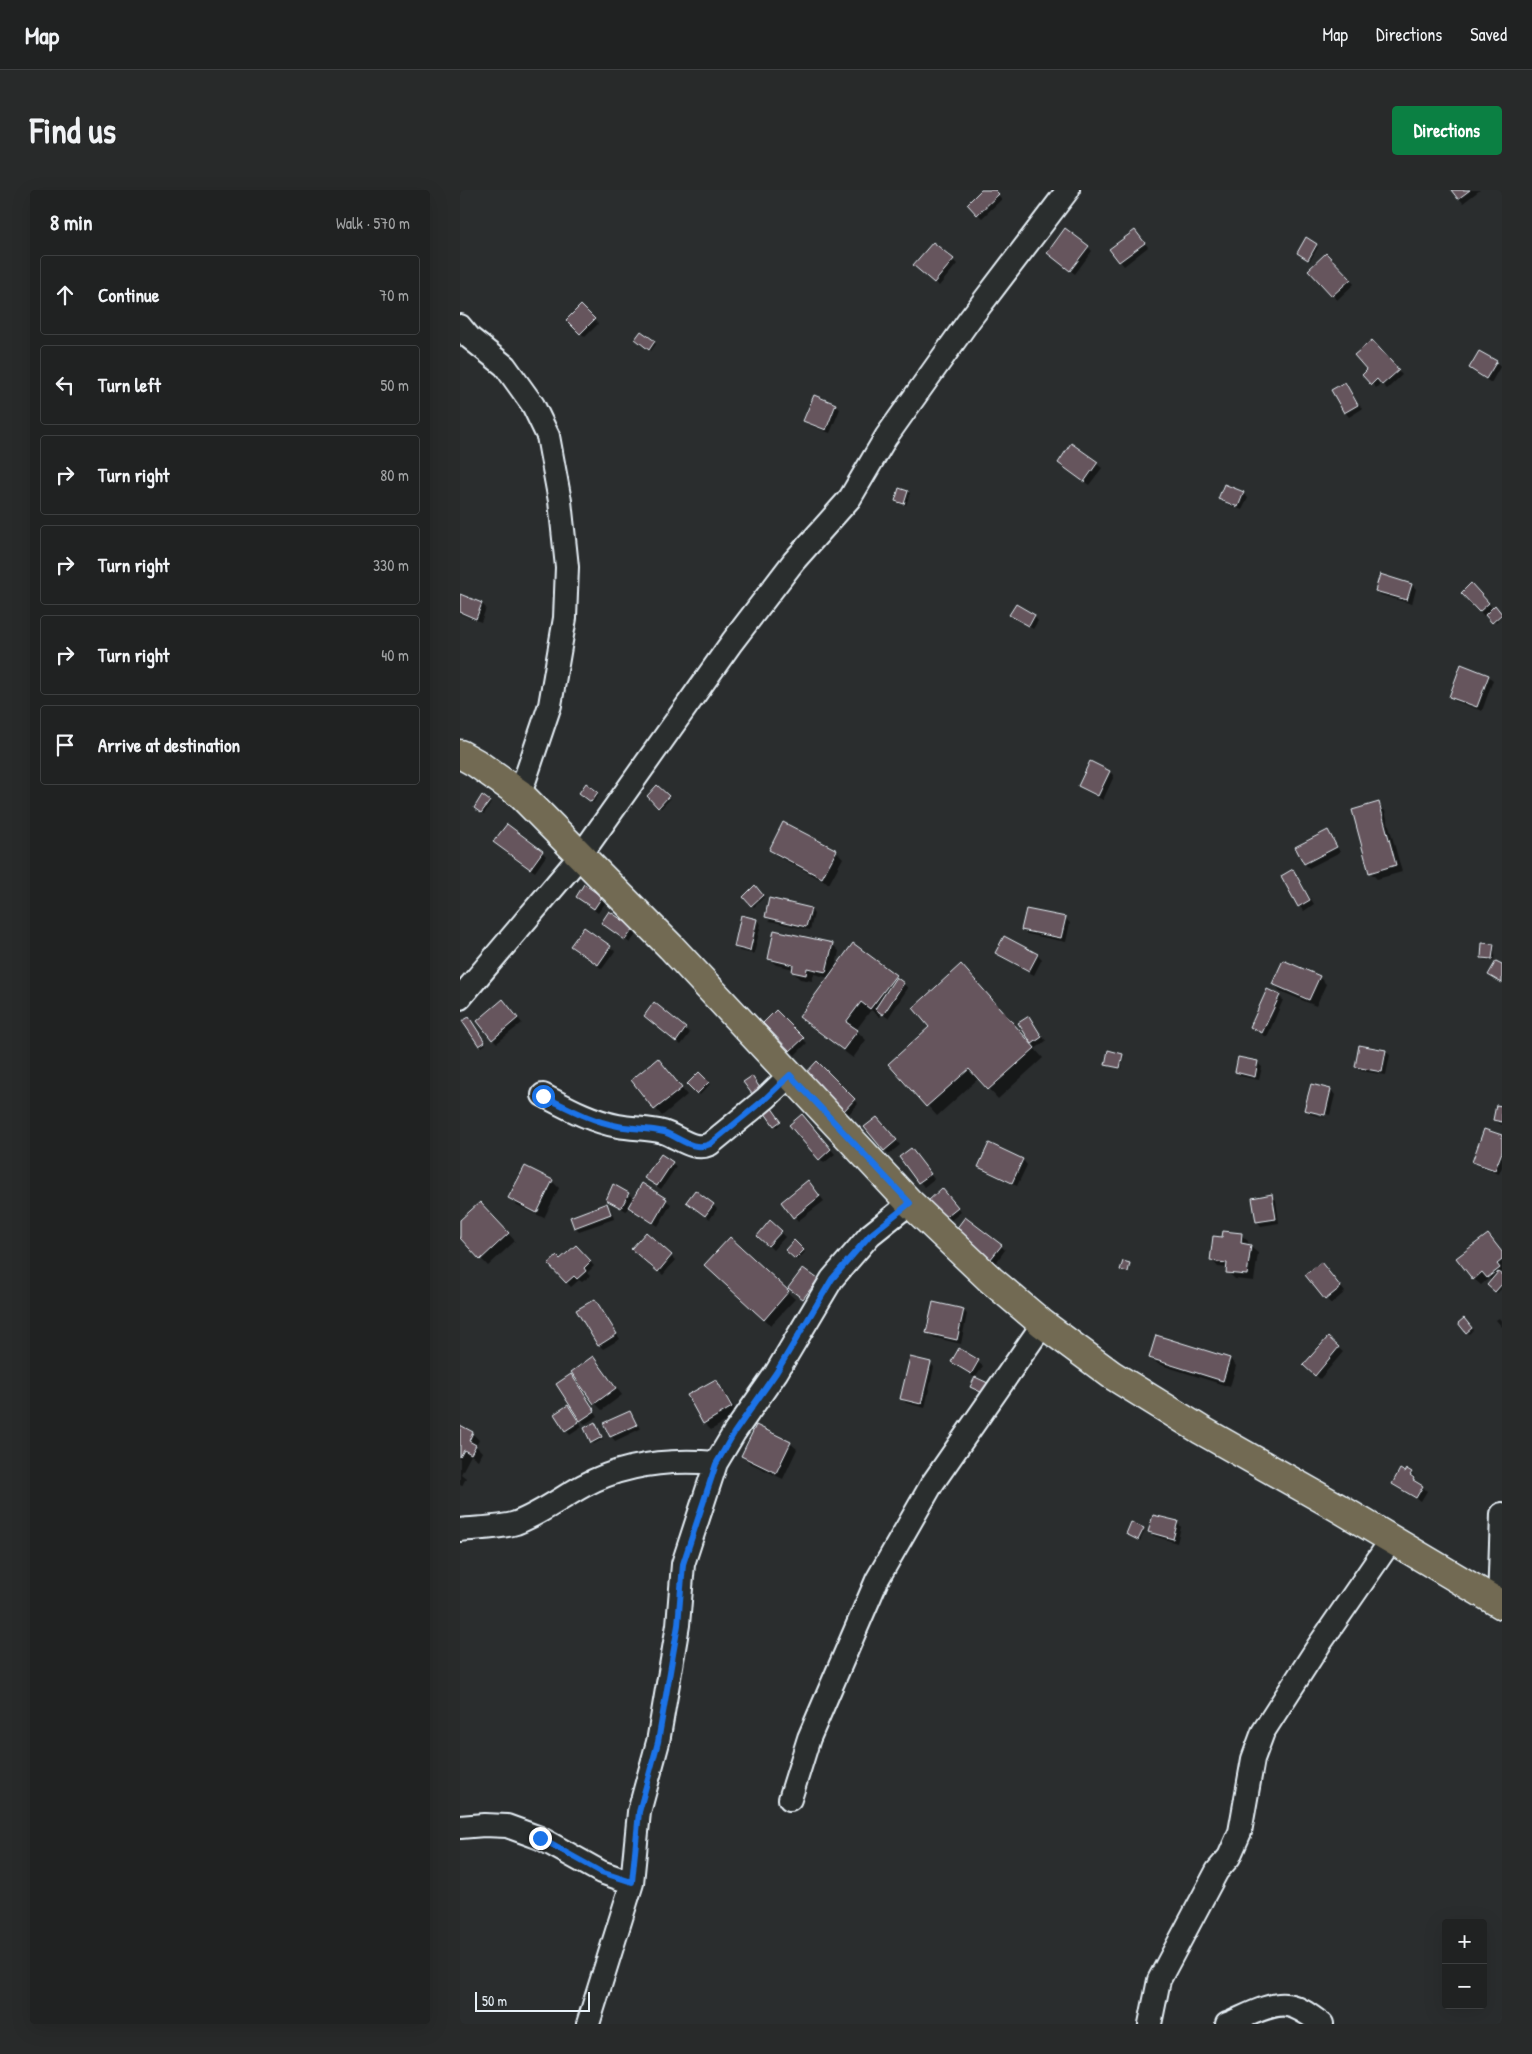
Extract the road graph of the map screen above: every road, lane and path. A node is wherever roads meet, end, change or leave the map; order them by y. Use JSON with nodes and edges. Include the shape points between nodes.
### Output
{"nodes":[{"id":1,"x":1068,"y":190,"type":"edge"},
{"id":2,"x":460,"y":326,"type":"edge"},
{"id":3,"x":460,"y":754,"type":"edge"},
{"id":4,"x":520,"y":794,"type":"junction"},
{"id":5,"x":581,"y":855,"type":"junction"},
{"id":6,"x":460,"y":998,"type":"edge"},
{"id":7,"x":790,"y":1075,"type":"junction"},
{"id":8,"x":543,"y":1096,"type":"dead end"},
{"id":9,"x":910,"y":1203,"type":"junction"},
{"id":10,"x":1043,"y":1324,"type":"junction"},
{"id":11,"x":716,"y":1464,"type":"junction"},
{"id":12,"x":1502,"y":1514,"type":"edge"},
{"id":13,"x":460,"y":1530,"type":"edge"},
{"id":14,"x":1392,"y":1539,"type":"junction"},
{"id":15,"x":1500,"y":1604,"type":"edge"},
{"id":16,"x":790,"y":1799,"type":"dead end"},
{"id":17,"x":460,"y":1827,"type":"edge"},
{"id":18,"x":632,"y":1882,"type":"junction"},
{"id":19,"x":588,"y":2024,"type":"edge"},
{"id":20,"x":1150,"y":2024,"type":"edge"},
{"id":21,"x":1226,"y":2024,"type":"edge"},
{"id":22,"x":1322,"y":2024,"type":"edge"}],
"edges":[{"from":1,"to":5,"type":"street","via":[[886,437],[850,498],[794,561],[732,642]]},
{"from":2,"to":4,"type":"street","via":[[505,366],[533,405],[548,436],[560,501],[567,567],[565,618],[550,705]]},
{"from":3,"to":4,"type":"main road"},
{"from":4,"to":5,"type":"main road"},
{"from":5,"to":6,"type":"street"},
{"from":5,"to":7,"type":"main road"},
{"from":7,"to":8,"type":"street","via":[[702,1148],[662,1132],[598,1122]]},
{"from":7,"to":9,"type":"main road"},
{"from":9,"to":10,"type":"main road","via":[[990,1280]]},
{"from":9,"to":11,"type":"street","via":[[870,1235],[832,1279]]},
{"from":10,"to":14,"type":"main road","via":[[1128,1385],[1201,1430]]},
{"from":10,"to":16,"type":"street","via":[[932,1484],[877,1580],[809,1738]]},
{"from":11,"to":13,"type":"street","via":[[661,1462],[618,1471],[585,1484],[515,1523]]},
{"from":11,"to":18,"type":"street","via":[[683,1564],[678,1625],[658,1742],[639,1812]]},
{"from":12,"to":15,"type":"street"},
{"from":14,"to":15,"type":"main road"},
{"from":14,"to":20,"type":"street","via":[[1263,1732],[1253,1759],[1240,1832],[1159,1980]]},
{"from":17,"to":18,"type":"street","via":[[507,1826],[540,1838],[601,1872]]},
{"from":18,"to":19,"type":"street"},
{"from":21,"to":22,"type":"street","via":[[1273,2006],[1287,2005],[1299,2008]]}]}
